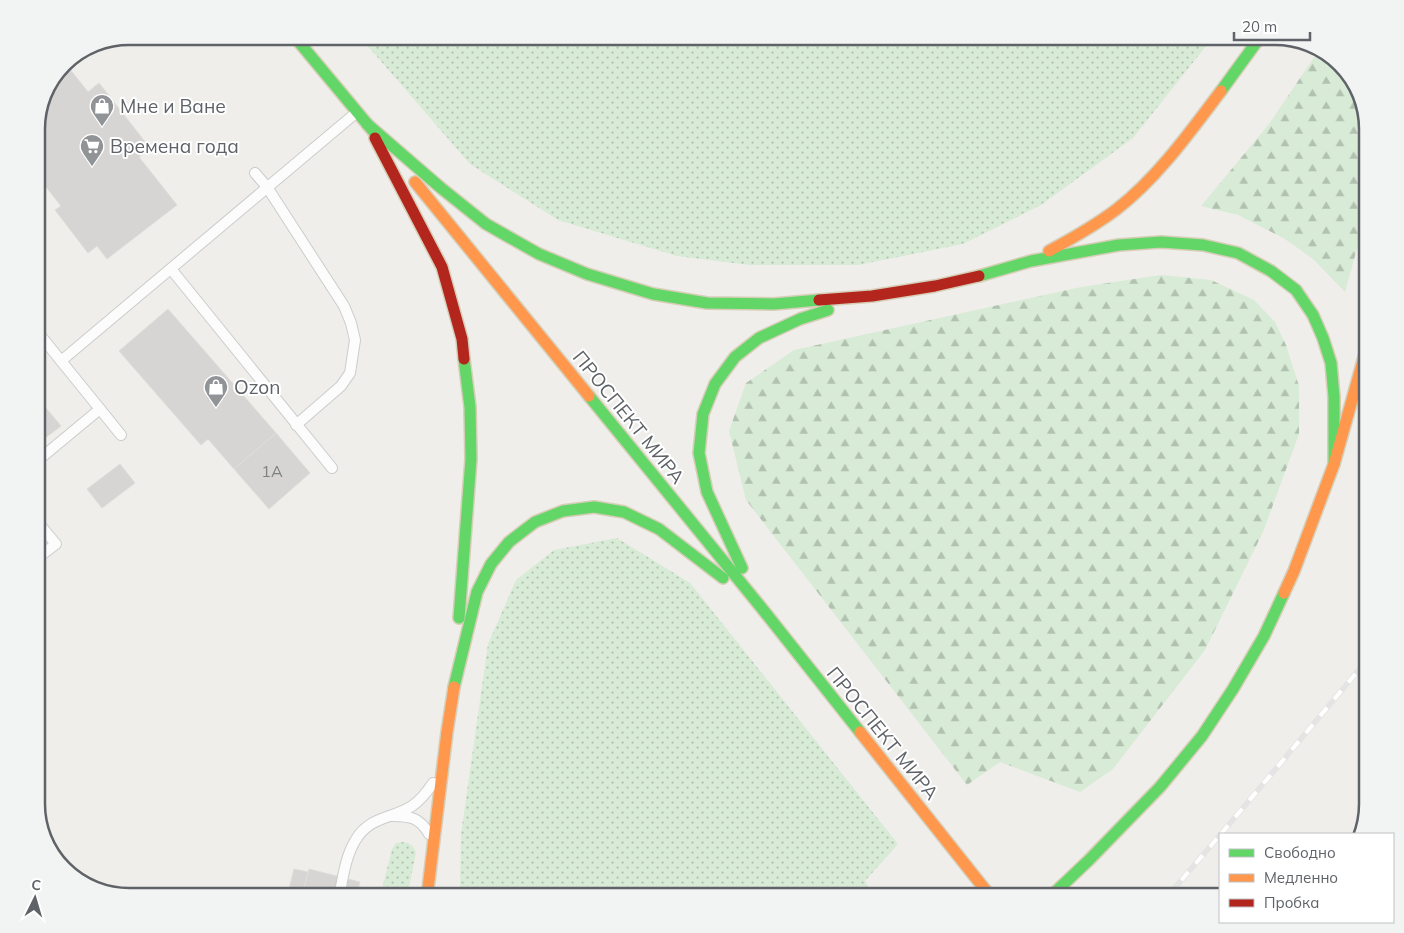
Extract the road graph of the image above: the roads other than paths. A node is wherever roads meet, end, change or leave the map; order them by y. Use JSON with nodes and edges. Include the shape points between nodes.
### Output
{"nodes":[{"id":1,"x":301,"y":45,"type":"edge"},
{"id":2,"x":1254,"y":45,"type":"edge"},
{"id":3,"x":357,"y":112,"type":"junction"},
{"id":4,"x":367,"y":124,"type":"junction"},
{"id":5,"x":255,"y":173,"type":"dead end"},
{"id":6,"x":267,"y":187,"type":"junction"},
{"id":7,"x":1030,"y":261,"type":"junction"},
{"id":8,"x":171,"y":270,"type":"junction"},
{"id":9,"x":872,"y":296,"type":"junction"},
{"id":10,"x":45,"y":341,"type":"edge"},
{"id":11,"x":61,"y":361,"type":"junction"},
{"id":12,"x":1359,"y":375,"type":"edge"},
{"id":13,"x":100,"y":410,"type":"junction"},
{"id":14,"x":296,"y":425,"type":"junction"},
{"id":15,"x":121,"y":435,"type":"dead end"},
{"id":16,"x":45,"y":455,"type":"edge"},
{"id":17,"x":1334,"y":464,"type":"junction"},
{"id":18,"x":332,"y":468,"type":"dead end"},
{"id":19,"x":45,"y":531,"type":"edge"},
{"id":20,"x":45,"y":552,"type":"edge"},
{"id":21,"x":760,"y":606,"type":"junction"},
{"id":22,"x":454,"y":689,"type":"junction"},
{"id":23,"x":443,"y":764,"type":"junction"},
{"id":24,"x":382,"y":818,"type":"junction"},
{"id":25,"x":432,"y":850,"type":"junction"},
{"id":26,"x":341,"y":888,"type":"edge"},
{"id":27,"x":427,"y":888,"type":"edge"},
{"id":28,"x":984,"y":888,"type":"edge"},
{"id":29,"x":1059,"y":888,"type":"edge"}],
"edges":[{"from":1,"to":3,"type":"main road","name":"ПРОСПЕКТ МИРА"},
{"from":2,"to":7,"type":"main road","via":[[1184,138],[1137,191],[1102,220]]},
{"from":3,"to":4,"type":"main road","name":"ПРОСПЕКТ МИРА"},
{"from":3,"to":6,"type":"lane"},
{"from":4,"to":9,"type":"main road","via":[[486,224],[539,254],[587,274],[653,294],[707,303],[774,304]]},
{"from":4,"to":21,"type":"main road","name":"ПРОСПЕКТ МИРА"},
{"from":4,"to":22,"type":"main road","via":[[442,267],[462,339],[470,407],[470,459]]},
{"from":5,"to":6,"type":"lane"},
{"from":6,"to":8,"type":"lane"},
{"from":6,"to":14,"type":"lane","via":[[344,306],[355,340],[350,373],[342,386]]},
{"from":7,"to":9,"type":"main road","via":[[935,286]]},
{"from":7,"to":17,"type":"main road","via":[[1119,245],[1161,242],[1203,245],[1238,253],[1271,271],[1296,290],[1324,338],[1331,362],[1334,397]]},
{"from":8,"to":11,"type":"lane"},
{"from":8,"to":14,"type":"lane"},
{"from":9,"to":21,"type":"main road","via":[[800,319],[759,338],[735,357],[715,384],[703,414],[699,453],[707,492]]},
{"from":10,"to":11,"type":"lane"},
{"from":11,"to":13,"type":"lane"},
{"from":12,"to":17,"type":"main road"},
{"from":13,"to":15,"type":"lane"},
{"from":13,"to":16,"type":"lane"},
{"from":14,"to":18,"type":"lane"},
{"from":17,"to":29,"type":"main road","via":[[1294,571],[1264,636],[1234,689],[1202,736],[1160,787]]},
{"from":19,"to":20,"type":"lane","via":[[56,544]]},
{"from":21,"to":22,"type":"main road","via":[[659,529],[624,512],[594,507],[563,511],[535,522],[509,542],[491,564],[477,592]]},
{"from":21,"to":28,"type":"main road","name":"ПРОСПЕКТ МИРА"},
{"from":22,"to":23,"type":"main road"},
{"from":23,"to":24,"type":"lane","via":[[425,795],[412,806]]},
{"from":23,"to":25,"type":"main road"},
{"from":24,"to":25,"type":"lane","via":[[403,816],[420,822],[428,834]]},
{"from":24,"to":26,"type":"lane","via":[[367,826],[356,839]]},
{"from":25,"to":27,"type":"main road"}]}
